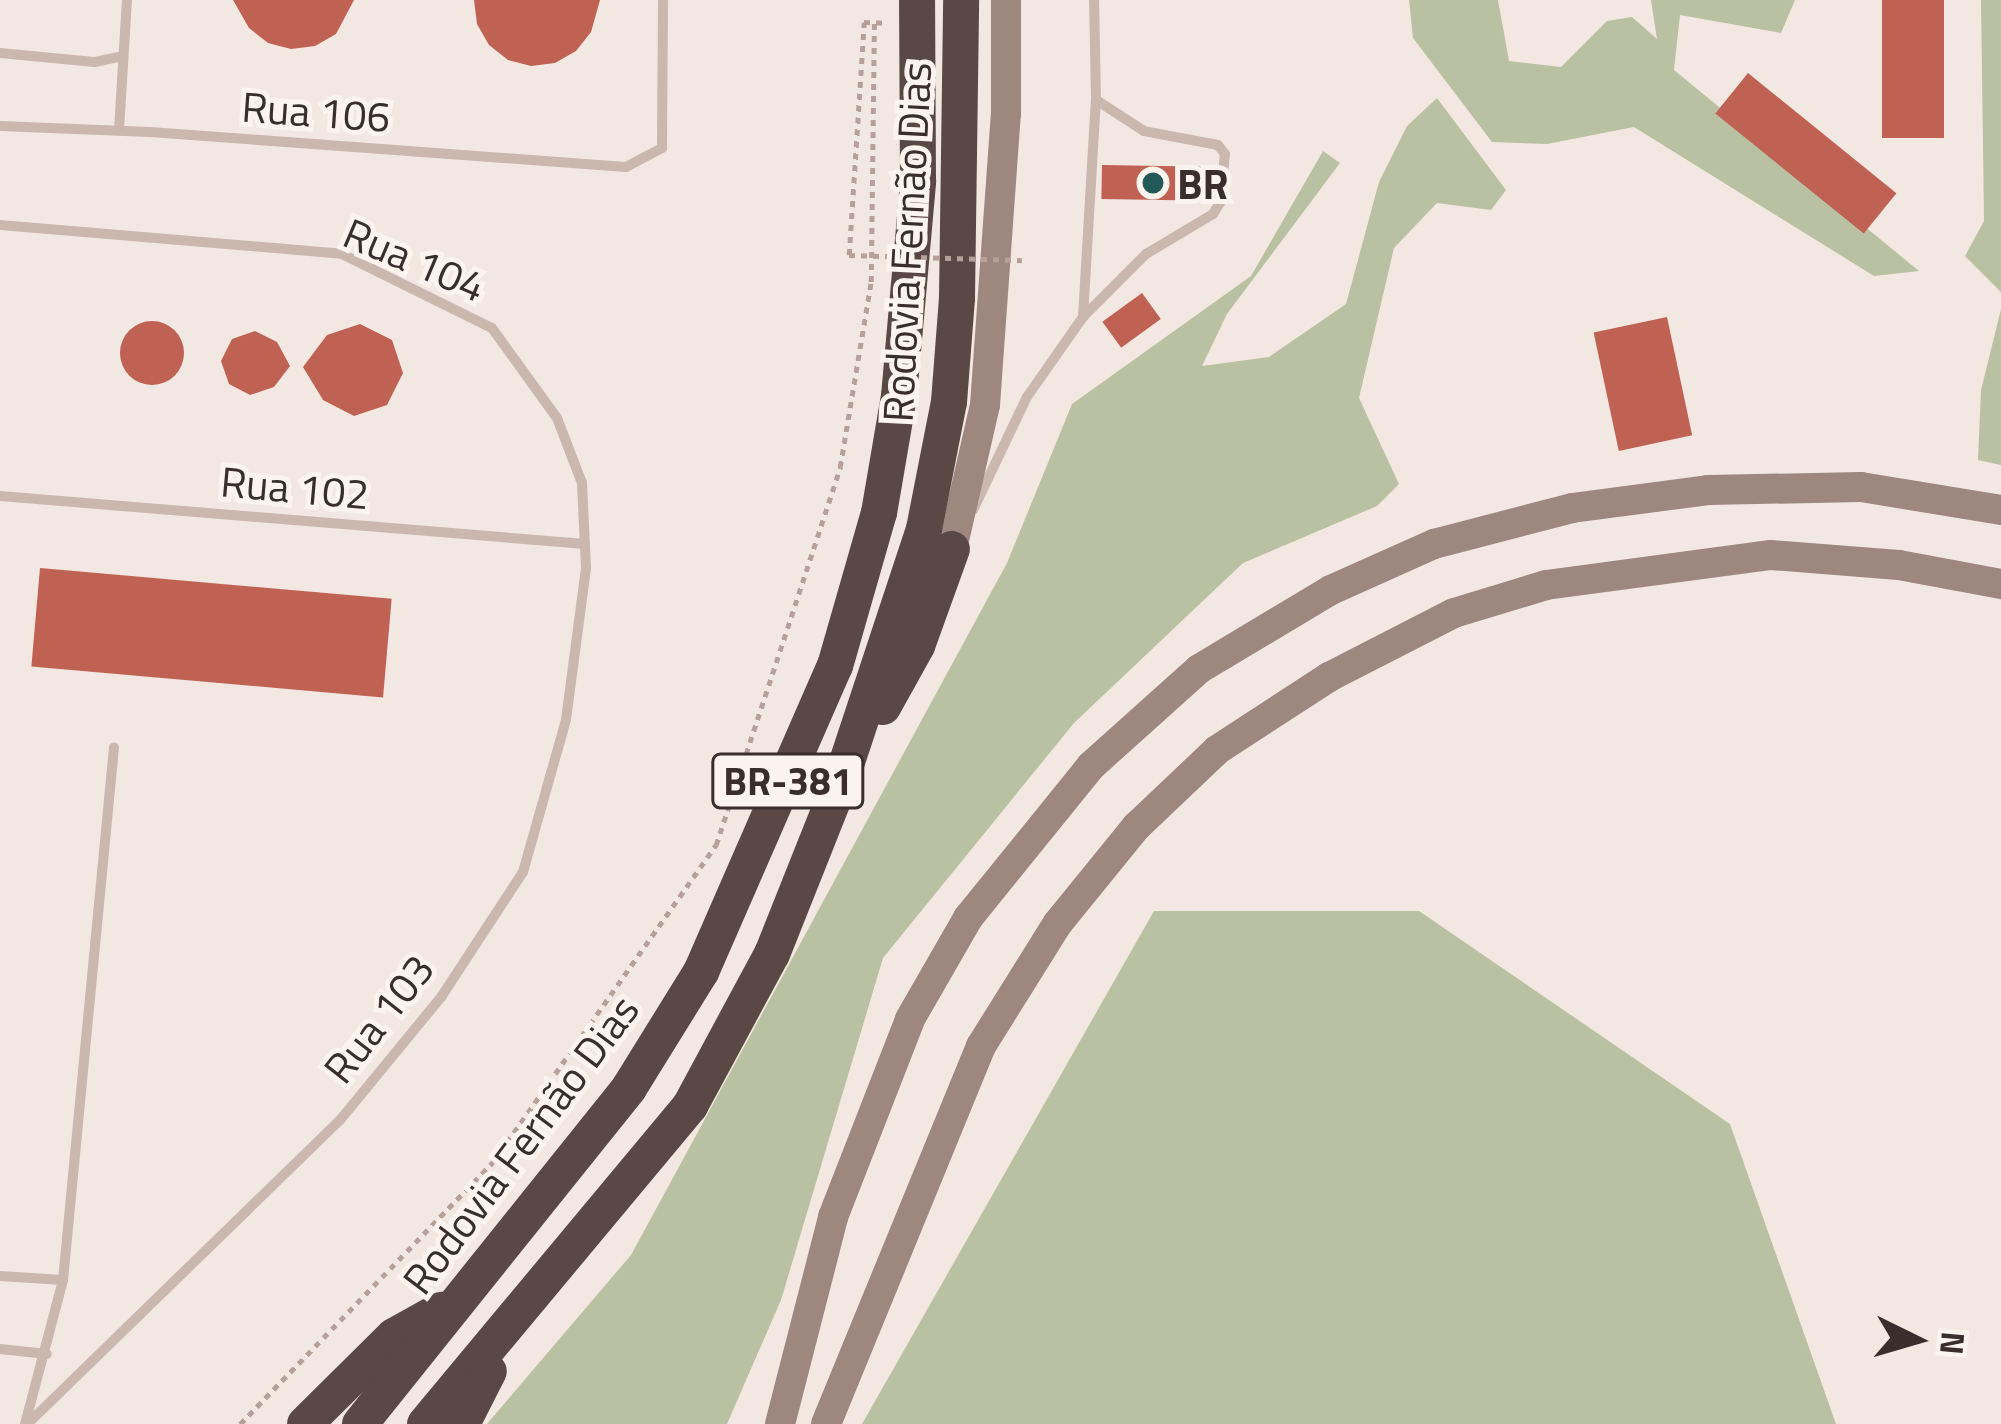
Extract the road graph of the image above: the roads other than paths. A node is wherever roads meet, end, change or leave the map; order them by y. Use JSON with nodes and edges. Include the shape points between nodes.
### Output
{"nodes":[{"id":1,"x":127,"y":0,"type":"edge"},
{"id":2,"x":663,"y":0,"type":"edge"},
{"id":3,"x":917,"y":0,"type":"edge"},
{"id":4,"x":961,"y":0,"type":"edge"},
{"id":5,"x":1006,"y":0,"type":"edge"},
{"id":6,"x":1094,"y":0,"type":"edge"},
{"id":7,"x":0,"y":52,"type":"edge"},
{"id":8,"x":123,"y":56,"type":"junction"},
{"id":9,"x":1096,"y":100,"type":"junction"},
{"id":10,"x":0,"y":126,"type":"edge"},
{"id":11,"x":119,"y":130,"type":"junction"},
{"id":12,"x":0,"y":225,"type":"edge"},
{"id":13,"x":1083,"y":317,"type":"junction"},
{"id":14,"x":0,"y":496,"type":"edge"},
{"id":15,"x":2001,"y":510,"type":"edge"},
{"id":16,"x":584,"y":544,"type":"junction"},
{"id":17,"x":952,"y":549,"type":"junction"},
{"id":18,"x":2001,"y":584,"type":"edge"},
{"id":19,"x":114,"y":747,"type":"dead end"},
{"id":20,"x":840,"y":783,"type":"junction"},
{"id":21,"x":0,"y":1276,"type":"edge"},
{"id":22,"x":63,"y":1280,"type":"junction"},
{"id":23,"x":460,"y":1300,"type":"junction"},
{"id":24,"x":519,"y":1315,"type":"junction"},
{"id":25,"x":0,"y":1349,"type":"edge"},
{"id":26,"x":47,"y":1354,"type":"junction"},
{"id":27,"x":26,"y":1424,"type":"edge"},
{"id":28,"x":305,"y":1424,"type":"edge"},
{"id":29,"x":361,"y":1424,"type":"edge"},
{"id":30,"x":425,"y":1424,"type":"edge"},
{"id":31,"x":462,"y":1424,"type":"edge"},
{"id":32,"x":780,"y":1424,"type":"edge"},
{"id":33,"x":826,"y":1424,"type":"edge"}],
"edges":[{"from":1,"to":8,"type":"lane"},
{"from":2,"to":11,"type":"lane","name":"Rua 106","via":[[662,148],[626,167]]},
{"from":3,"to":23,"type":"highway","name":"Rodovia Fernão Dias","number":"BR-381","via":[[918,181],[902,375],[880,513],[835,666],[701,972],[628,1088]]},
{"from":4,"to":20,"type":"highway","name":"Rodovia Fernão Dias","number":"BR-381","via":[[949,402],[924,529]]},
{"from":5,"to":17,"type":"main road","name":"Rodovia Fernão Dias","number":"BR-381","via":[[985,405]]},
{"from":6,"to":9,"type":"lane"},
{"from":7,"to":8,"type":"lane","via":[[95,62]]},
{"from":8,"to":11,"type":"lane"},
{"from":9,"to":13,"type":"lane"},
{"from":9,"to":13,"type":"lane","via":[[1144,131],[1218,145],[1225,154],[1214,214],[1146,254]]},
{"from":10,"to":11,"type":"lane","name":"Rua 106"},
{"from":12,"to":16,"type":"lane","name":"Rua 104","via":[[342,254],[492,328],[556,418],[582,483]]},
{"from":13,"to":17,"type":"lane","via":[[1027,397]]},
{"from":14,"to":16,"type":"lane","name":"Rua 102"},
{"from":15,"to":32,"type":"main road","via":[[1861,487],[1708,490],[1572,508],[1434,544],[1199,669],[1091,766],[968,918],[910,1019],[832,1217]]},
{"from":16,"to":27,"type":"lane","name":"Rua 103","via":[[566,720],[523,872],[442,996],[340,1120]]},
{"from":17,"to":20,"type":"highway","number":"BR-381","via":[[917,646]]},
{"from":18,"to":33,"type":"main road","via":[[1899,565],[1771,556],[1546,585],[1433,623],[1329,677],[1217,750],[1136,827],[1058,923],[981,1046]]},
{"from":19,"to":22,"type":"lane","name":"Rua 103"},
{"from":20,"to":24,"type":"highway","name":"Rodovia Fernão Dias","number":"BR-381","via":[[772,954],[690,1106]]},
{"from":21,"to":22,"type":"lane"},
{"from":22,"to":26,"type":"lane","name":"Rua 103"},
{"from":23,"to":28,"type":"highway","number":"BR-381","via":[[394,1336]]},
{"from":23,"to":29,"type":"highway","name":"Rodovia Fernão Dias","number":"BR-381"},
{"from":24,"to":30,"type":"highway","name":"Rodovia Fernão Dias","number":"BR-381"},
{"from":24,"to":31,"type":"highway","number":"BR-381"},
{"from":25,"to":26,"type":"lane"},
{"from":26,"to":27,"type":"lane","name":"Rua 103"}]}
